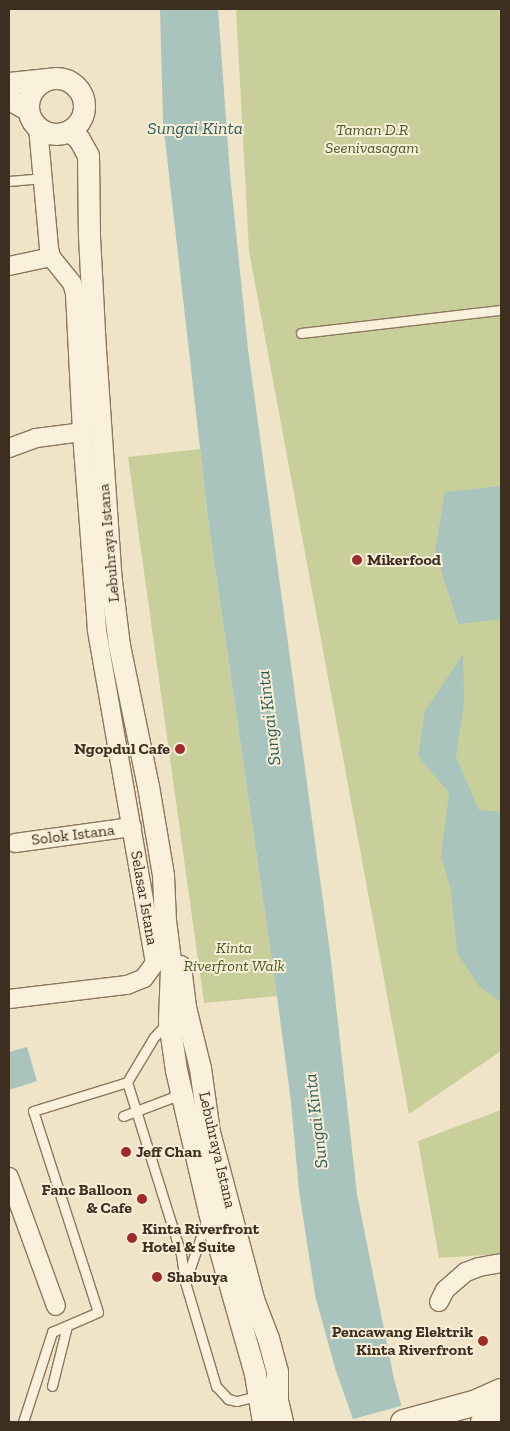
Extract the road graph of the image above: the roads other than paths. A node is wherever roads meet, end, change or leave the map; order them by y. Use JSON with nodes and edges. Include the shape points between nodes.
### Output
{"nodes":[{"id":1,"x":49,"y":79,"type":"junction"},
{"id":2,"x":9,"y":83,"type":"edge"},
{"id":3,"x":9,"y":99,"type":"edge"},
{"id":4,"x":85,"y":108,"type":"junction"},
{"id":5,"x":33,"y":119,"type":"junction"},
{"id":6,"x":70,"y":131,"type":"junction"},
{"id":7,"x":42,"y":178,"type":"junction"},
{"id":8,"x":9,"y":181,"type":"edge"},
{"id":9,"x":90,"y":207,"type":"junction"},
{"id":10,"x":51,"y":257,"type":"junction"},
{"id":11,"x":9,"y":266,"type":"edge"},
{"id":12,"x":501,"y":310,"type":"edge"},
{"id":13,"x":300,"y":333,"type":"dead end"},
{"id":14,"x":82,"y":432,"type":"junction"},
{"id":15,"x":9,"y":448,"type":"edge"},
{"id":16,"x":132,"y":827,"type":"junction"},
{"id":17,"x":15,"y":842,"type":"dead end"},
{"id":18,"x":9,"y":999,"type":"edge"},
{"id":19,"x":177,"y":1014,"type":"junction"},
{"id":20,"x":128,"y":1082,"type":"junction"},
{"id":21,"x":180,"y":1090,"type":"junction"},
{"id":22,"x":136,"y":1111,"type":"junction"},
{"id":23,"x":123,"y":1116,"type":"dead end"},
{"id":24,"x":9,"y":1178,"type":"edge"},
{"id":25,"x":209,"y":1212,"type":"junction"},
{"id":26,"x":501,"y":1263,"type":"edge"},
{"id":27,"x":185,"y":1282,"type":"junction"},
{"id":28,"x":252,"y":1298,"type":"junction"},
{"id":29,"x":440,"y":1302,"type":"dead end"},
{"id":30,"x":56,"y":1306,"type":"dead end"},
{"id":31,"x":67,"y":1326,"type":"junction"},
{"id":32,"x":52,"y":1386,"type":"dead end"},
{"id":33,"x":501,"y":1391,"type":"edge"},
{"id":34,"x":257,"y":1396,"type":"junction"},
{"id":35,"x":501,"y":1412,"type":"edge"},
{"id":36,"x":23,"y":1422,"type":"edge"},
{"id":37,"x":263,"y":1422,"type":"edge"},
{"id":38,"x":282,"y":1422,"type":"edge"},
{"id":39,"x":403,"y":1422,"type":"edge"},
{"id":40,"x":483,"y":1422,"type":"edge"}],
"edges":[{"from":1,"to":2,"type":"street"},
{"from":1,"to":4,"type":"street","via":[[75,84],[84,99]]},
{"from":1,"to":5,"type":"street","via":[[30,94]]},
{"from":3,"to":5,"type":"street"},
{"from":4,"to":6,"type":"street","via":[[78,126]]},
{"from":4,"to":9,"type":"street","name":"Lebuhraya Istana","via":[[96,148]]},
{"from":5,"to":6,"type":"street","via":[[54,135]]},
{"from":5,"to":7,"type":"street"},
{"from":6,"to":9,"type":"street","name":"Lebuhraya Istana","via":[[88,155]]},
{"from":7,"to":8,"type":"lane"},
{"from":7,"to":10,"type":"street"},
{"from":9,"to":19,"type":"street","name":"Lebuhraya Istana","via":[[95,349],[111,582],[119,645],[163,875],[165,920]]},
{"from":10,"to":11,"type":"street"},
{"from":10,"to":14,"type":"street","name":"Selasar Istana","via":[[67,276],[75,293]]},
{"from":12,"to":13,"type":"lane"},
{"from":14,"to":15,"type":"street","via":[[36,438]]},
{"from":14,"to":16,"type":"street","name":"Selasar Istana","via":[[97,630]]},
{"from":16,"to":17,"type":"street","name":"Solok Istana"},
{"from":16,"to":18,"type":"street","name":"Selasar Istana","via":[[154,955],[151,972],[127,986]]},
{"from":19,"to":20,"type":"lane","via":[[154,1037]]},
{"from":19,"to":21,"type":"street","via":[[187,1069]]},
{"from":19,"to":28,"type":"street","name":"Lebuhraya Istana","via":[[200,1068],[209,1132]]},
{"from":20,"to":22,"type":"lane"},
{"from":20,"to":31,"type":"lane","via":[[33,1111],[98,1312]]},
{"from":21,"to":22,"type":"lane","via":[[171,1098]]},
{"from":21,"to":25,"type":"street","name":"Lebuhraya Istana"},
{"from":22,"to":23,"type":"lane"},
{"from":22,"to":27,"type":"lane","via":[[181,1254]]},
{"from":24,"to":30,"type":"street"},
{"from":25,"to":27,"type":"lane"},
{"from":25,"to":34,"type":"street","name":"Lebuhraya Istana","via":[[249,1350]]},
{"from":26,"to":29,"type":"street","via":[[466,1272],[450,1285]]},
{"from":27,"to":34,"type":"lane","via":[[216,1386],[228,1399],[237,1401]]},
{"from":28,"to":34,"type":"street","via":[[262,1358],[263,1384]]},
{"from":28,"to":38,"type":"street","name":"Lebuhraya Istana","via":[[277,1371]]},
{"from":31,"to":32,"type":"lane"},
{"from":31,"to":36,"type":"lane","via":[[52,1332]]},
{"from":33,"to":39,"type":"main road","via":[[476,1402]]},
{"from":34,"to":37,"type":"street","name":"Lebuhraya Istana"},
{"from":35,"to":40,"type":"main road"}]}
